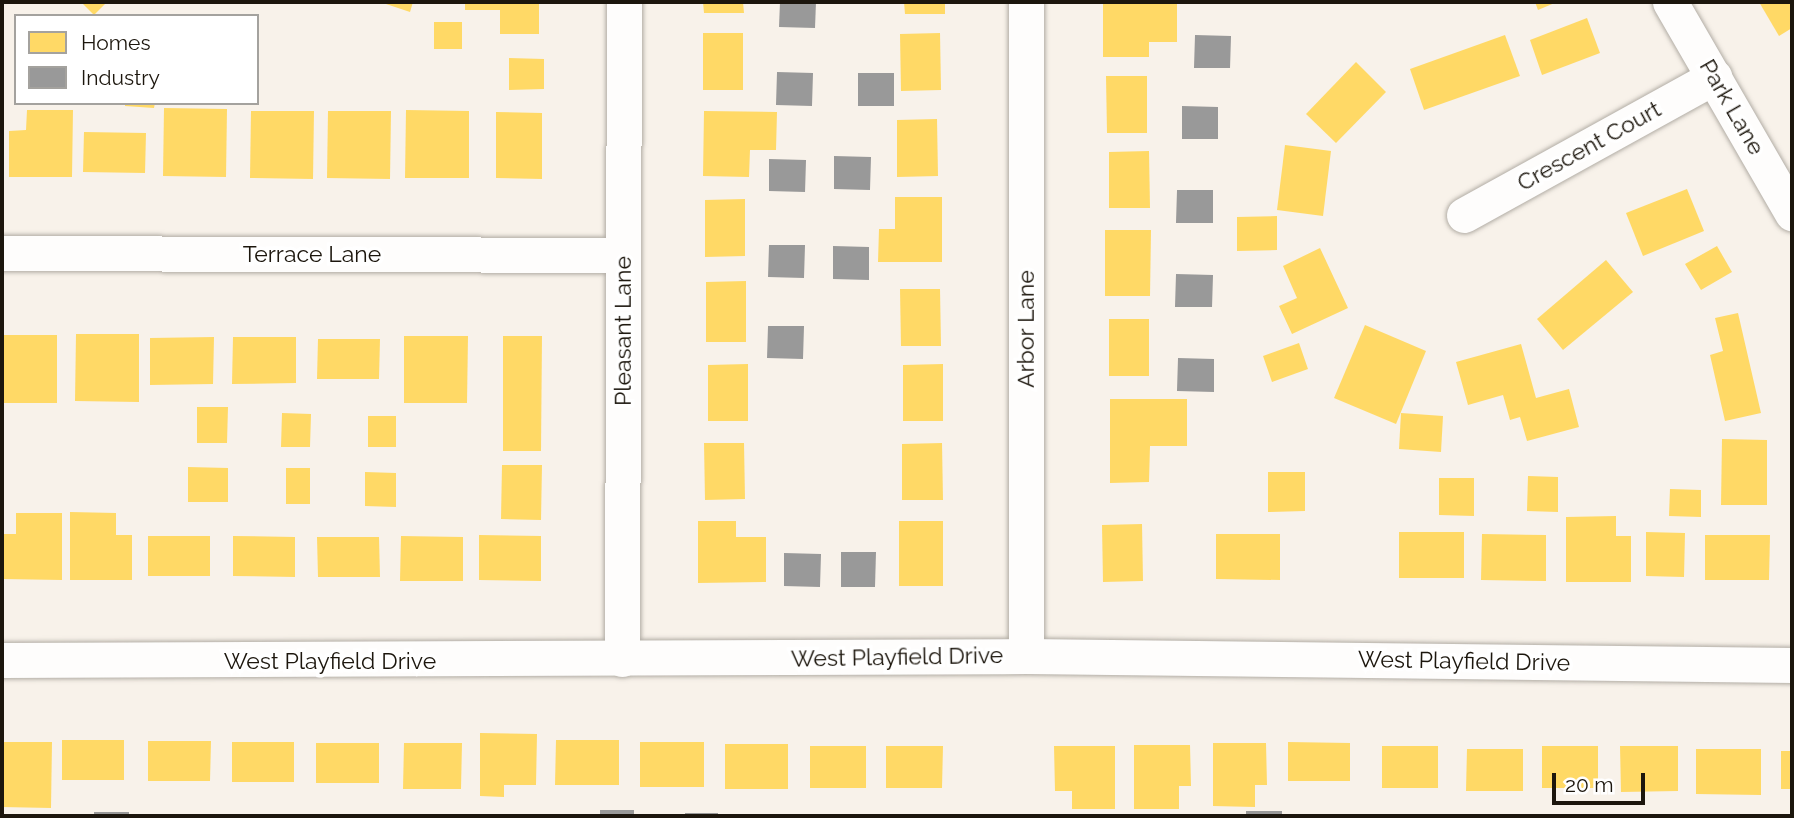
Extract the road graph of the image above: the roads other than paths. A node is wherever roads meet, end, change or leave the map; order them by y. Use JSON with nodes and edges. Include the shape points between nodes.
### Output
{"nodes":[{"id":1,"x":624,"y":2,"type":"edge"},
{"id":2,"x":1026,"y":2,"type":"edge"},
{"id":3,"x":1670,"y":2,"type":"edge"},
{"id":4,"x":1714,"y":77,"type":"junction"},
{"id":5,"x":1792,"y":213,"type":"edge"},
{"id":6,"x":1464,"y":215,"type":"dead end"},
{"id":7,"x":2,"y":253,"type":"edge"},
{"id":8,"x":623,"y":255,"type":"junction"},
{"id":9,"x":1026,"y":656,"type":"junction"},
{"id":10,"x":2,"y":660,"type":"edge"},
{"id":11,"x":622,"y":660,"type":"junction"},
{"id":12,"x":1792,"y":665,"type":"edge"}],
"edges":[{"from":1,"to":8,"type":"street","name":"Pleasant Lane"},
{"from":2,"to":9,"type":"street","name":"Arbor Lane"},
{"from":3,"to":4,"type":"street","name":"Park Lane"},
{"from":4,"to":5,"type":"street","name":"Park Lane"},
{"from":4,"to":6,"type":"street","name":"Crescent Court"},
{"from":7,"to":8,"type":"street","name":"Terrace Lane"},
{"from":8,"to":11,"type":"street","name":"Pleasant Lane"},
{"from":9,"to":11,"type":"street","name":"West Playfield Drive"},
{"from":9,"to":12,"type":"street","name":"West Playfield Drive"},
{"from":10,"to":11,"type":"street","name":"West Playfield Drive"}]}
